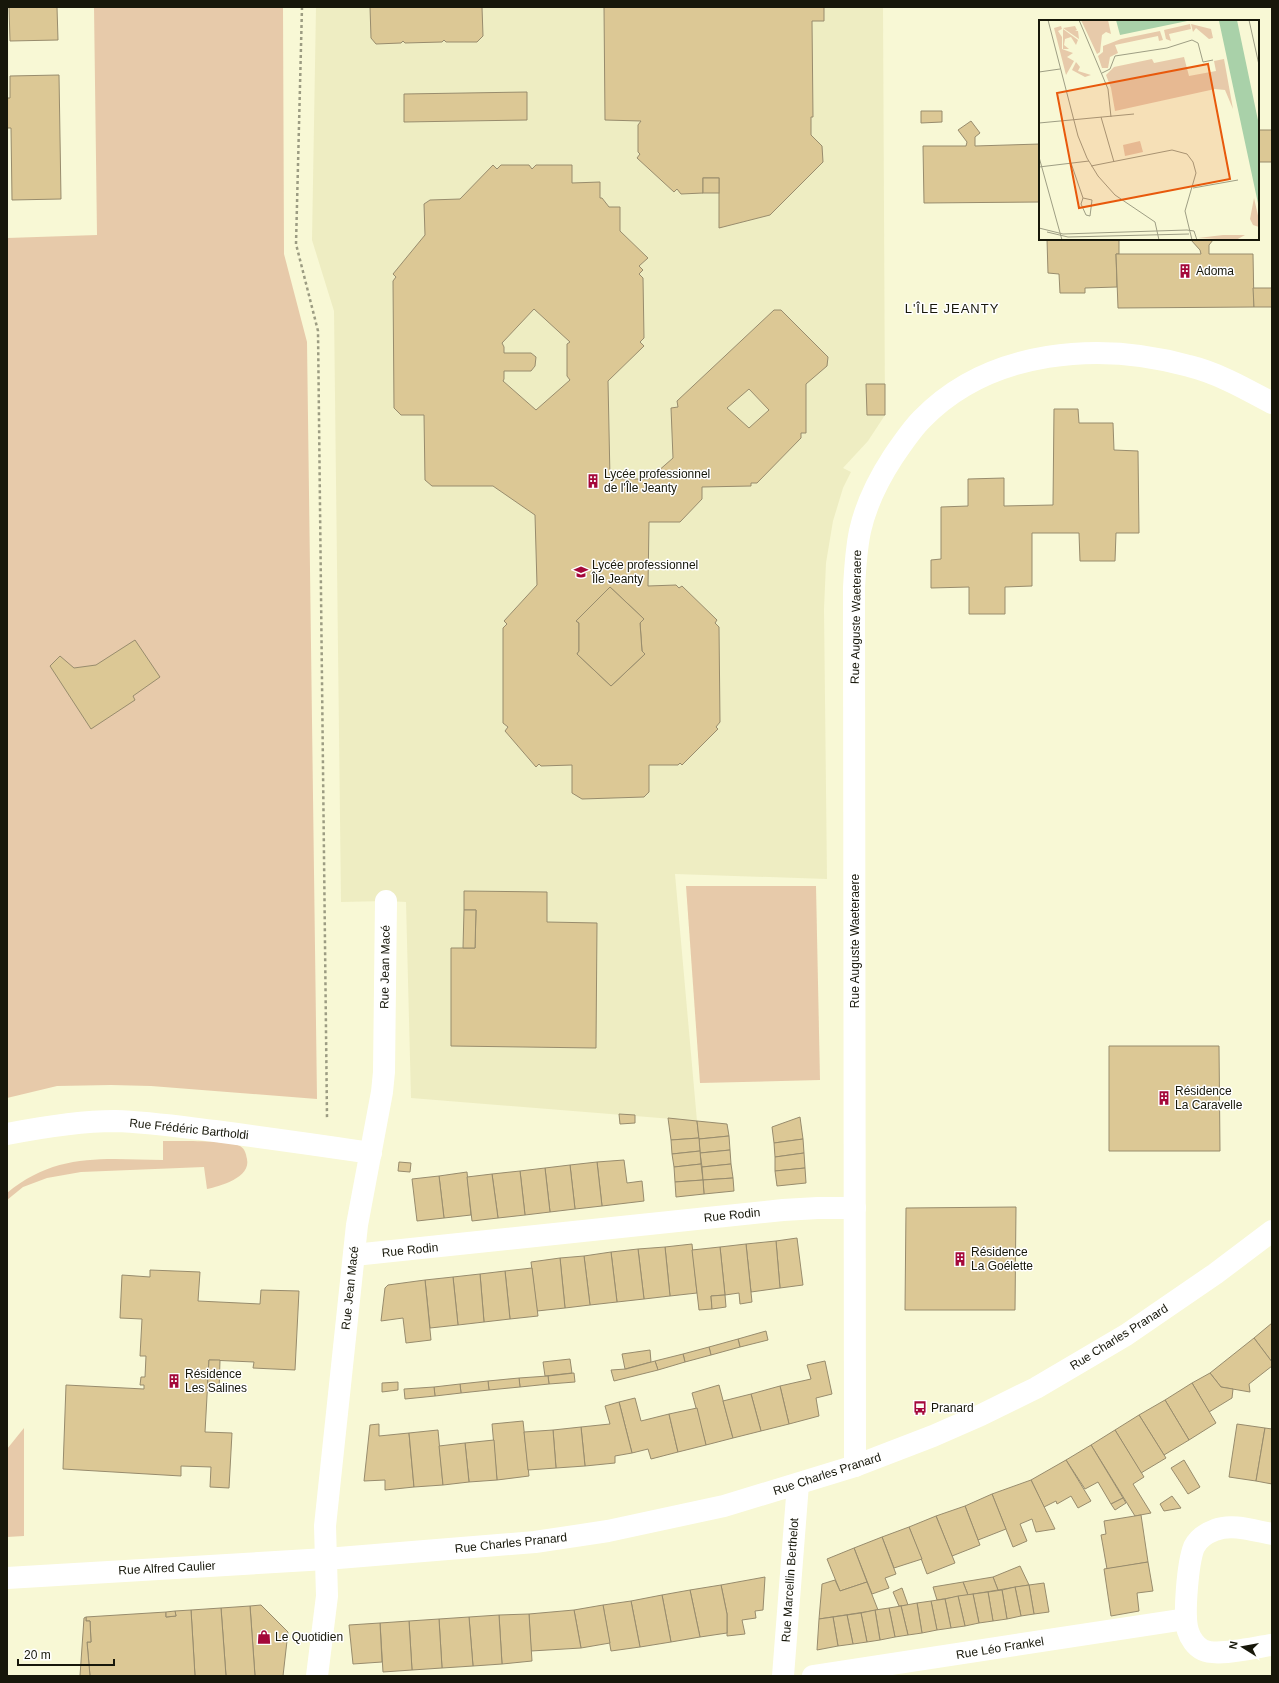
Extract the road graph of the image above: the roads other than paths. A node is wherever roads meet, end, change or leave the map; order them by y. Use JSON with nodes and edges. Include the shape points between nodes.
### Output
{"nodes":[{"id":1,"x":1272,"y":403,"type":"edge"},
{"id":2,"x":386,"y":901,"type":"dead end"},
{"id":3,"x":7,"y":1134,"type":"edge"},
{"id":4,"x":371,"y":1153,"type":"junction"},
{"id":5,"x":855,"y":1208,"type":"junction"},
{"id":6,"x":1272,"y":1231,"type":"edge"},
{"id":7,"x":354,"y":1255,"type":"junction"},
{"id":8,"x":855,"y":1466,"type":"junction"},
{"id":9,"x":798,"y":1484,"type":"junction"},
{"id":10,"x":1272,"y":1534,"type":"edge"},
{"id":11,"x":326,"y":1559,"type":"junction"},
{"id":12,"x":7,"y":1578,"type":"edge"},
{"id":13,"x":1186,"y":1619,"type":"junction"},
{"id":14,"x":1272,"y":1645,"type":"edge"},
{"id":15,"x":317,"y":1676,"type":"edge"},
{"id":16,"x":783,"y":1676,"type":"edge"},
{"id":17,"x":813,"y":1676,"type":"edge"}],
"edges":[{"from":1,"to":5,"type":"street","name":"Rue Auguste Waeteraere","via":[[1202,370],[1148,357],[1076,353],[1026,362],[986,375],[936,406],[899,448],[870,497],[856,548],[854,588]]},
{"from":2,"to":4,"type":"street","name":"Rue Jean Macé","via":[[384,1072]]},
{"from":3,"to":4,"type":"street","name":"Rue Frédéric Bartholdi","via":[[41,1127],[116,1121],[281,1139]]},
{"from":4,"to":7,"type":"street","name":"Rue Jean Macé","via":[[360,1205]]},
{"from":5,"to":7,"type":"street","name":"Rue Rodin","via":[[783,1210]]},
{"from":5,"to":8,"type":"street"},
{"from":6,"to":8,"type":"street","name":"Rue Charles Pranard","via":[[1155,1316],[1036,1388],[933,1436]]},
{"from":7,"to":11,"type":"street","name":"Rue Jean Macé","via":[[325,1526]]},
{"from":8,"to":9,"type":"street","name":"Rue Charles Pranard"},
{"from":9,"to":11,"type":"street","name":"Rue Charles Pranard","via":[[724,1506],[572,1537]]},
{"from":9,"to":16,"type":"street","name":"Rue Marcellin Berthelot"},
{"from":10,"to":13,"type":"street","via":[[1226,1527],[1202,1537],[1194,1547],[1190,1565]]},
{"from":11,"to":12,"type":"street","name":"Rue Alfred Caulier"},
{"from":11,"to":15,"type":"street","name":"Rue Jean Macé","via":[[327,1596]]},
{"from":13,"to":14,"type":"street","via":[[1190,1636],[1203,1650],[1228,1652]]},
{"from":13,"to":17,"type":"street","name":"Rue Léo Frankel"}]}
